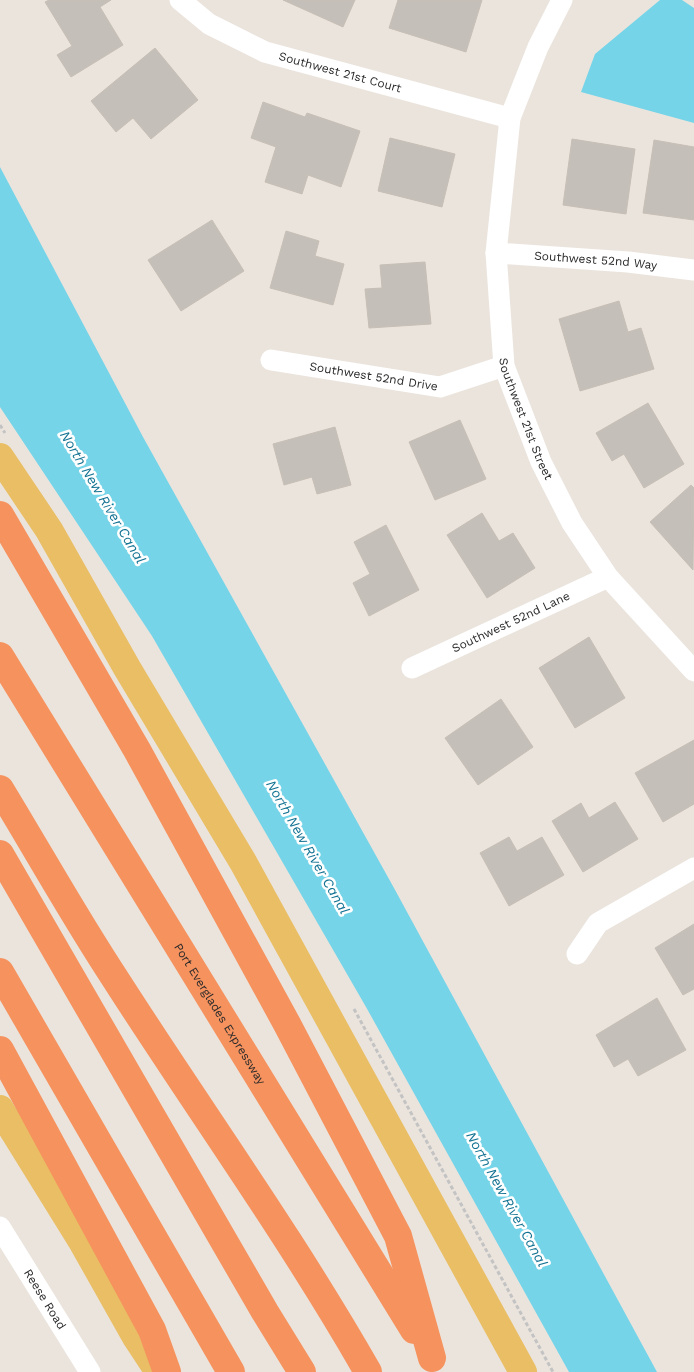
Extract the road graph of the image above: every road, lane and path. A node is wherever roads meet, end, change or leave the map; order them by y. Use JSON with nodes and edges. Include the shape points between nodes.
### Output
{"nodes":[{"id":1,"x":180,"y":0,"type":"edge"},
{"id":2,"x":562,"y":0,"type":"edge"},
{"id":3,"x":510,"y":118,"type":"junction"},
{"id":4,"x":496,"y":253,"type":"junction"},
{"id":5,"x":694,"y":270,"type":"edge"},
{"id":6,"x":271,"y":360,"type":"dead end"},
{"id":7,"x":504,"y":366,"type":"junction"},
{"id":8,"x":0,"y":457,"type":"edge"},
{"id":9,"x":0,"y":491,"type":"edge"},
{"id":10,"x":0,"y":515,"type":"edge"},
{"id":11,"x":608,"y":577,"type":"junction"},
{"id":12,"x":0,"y":656,"type":"edge"},
{"id":13,"x":127,"y":668,"type":"junction"},
{"id":14,"x":412,"y":668,"type":"dead end"},
{"id":15,"x":694,"y":671,"type":"edge"},
{"id":16,"x":0,"y":789,"type":"edge"},
{"id":17,"x":0,"y":854,"type":"edge"},
{"id":18,"x":694,"y":868,"type":"edge"},
{"id":19,"x":577,"y":954,"type":"dead end"},
{"id":20,"x":0,"y":972,"type":"edge"},
{"id":21,"x":0,"y":1050,"type":"edge"},
{"id":22,"x":0,"y":1109,"type":"edge"},
{"id":23,"x":0,"y":1227,"type":"edge"},
{"id":24,"x":265,"y":1312,"type":"junction"},
{"id":25,"x":435,"y":1365,"type":"edge"},
{"id":26,"x":90,"y":1372,"type":"edge"},
{"id":27,"x":159,"y":1372,"type":"edge"},
{"id":28,"x":167,"y":1372,"type":"edge"},
{"id":29,"x":230,"y":1372,"type":"edge"},
{"id":30,"x":297,"y":1372,"type":"edge"},
{"id":31,"x":302,"y":1372,"type":"edge"},
{"id":32,"x":368,"y":1372,"type":"edge"},
{"id":33,"x":524,"y":1372,"type":"edge"}],
"edges":[{"from":1,"to":3,"type":"street","name":"Southwest 21st Court","via":[[209,24],[265,52]]},
{"from":2,"to":3,"type":"street","name":"Southwest 21st Street","via":[[538,47]]},
{"from":3,"to":4,"type":"street","name":"Southwest 21st Street"},
{"from":4,"to":5,"type":"street","name":"Southwest 52nd Way"},
{"from":4,"to":7,"type":"street","name":"Southwest 21st Street"},
{"from":6,"to":7,"type":"street","name":"Southwest 52nd Drive","via":[[440,387]]},
{"from":7,"to":11,"type":"street","name":"Southwest 21st Street","via":[[546,470],[572,523]]},
{"from":8,"to":13,"type":"main road","via":[[49,530]]},
{"from":9,"to":13,"type":"main road"},
{"from":10,"to":25,"type":"highway","via":[[142,759],[398,1236]]},
{"from":11,"to":14,"type":"street","name":"Southwest 52nd Lane"},
{"from":11,"to":15,"type":"street","name":"Southwest 21st Street"},
{"from":12,"to":25,"type":"highway","name":"Port Everglades Expressway"},
{"from":13,"to":33,"type":"main road","via":[[253,878]]},
{"from":16,"to":32,"type":"highway","via":[[115,979],[216,1129],[346,1332]]},
{"from":17,"to":24,"type":"highway"},
{"from":18,"to":19,"type":"street","via":[[598,923]]},
{"from":20,"to":29,"type":"highway"},
{"from":21,"to":28,"type":"highway","via":[[152,1330]]},
{"from":22,"to":27,"type":"main road"},
{"from":23,"to":26,"type":"street","name":"Reese Road"},
{"from":24,"to":30,"type":"highway"},
{"from":24,"to":31,"type":"highway"}]}
